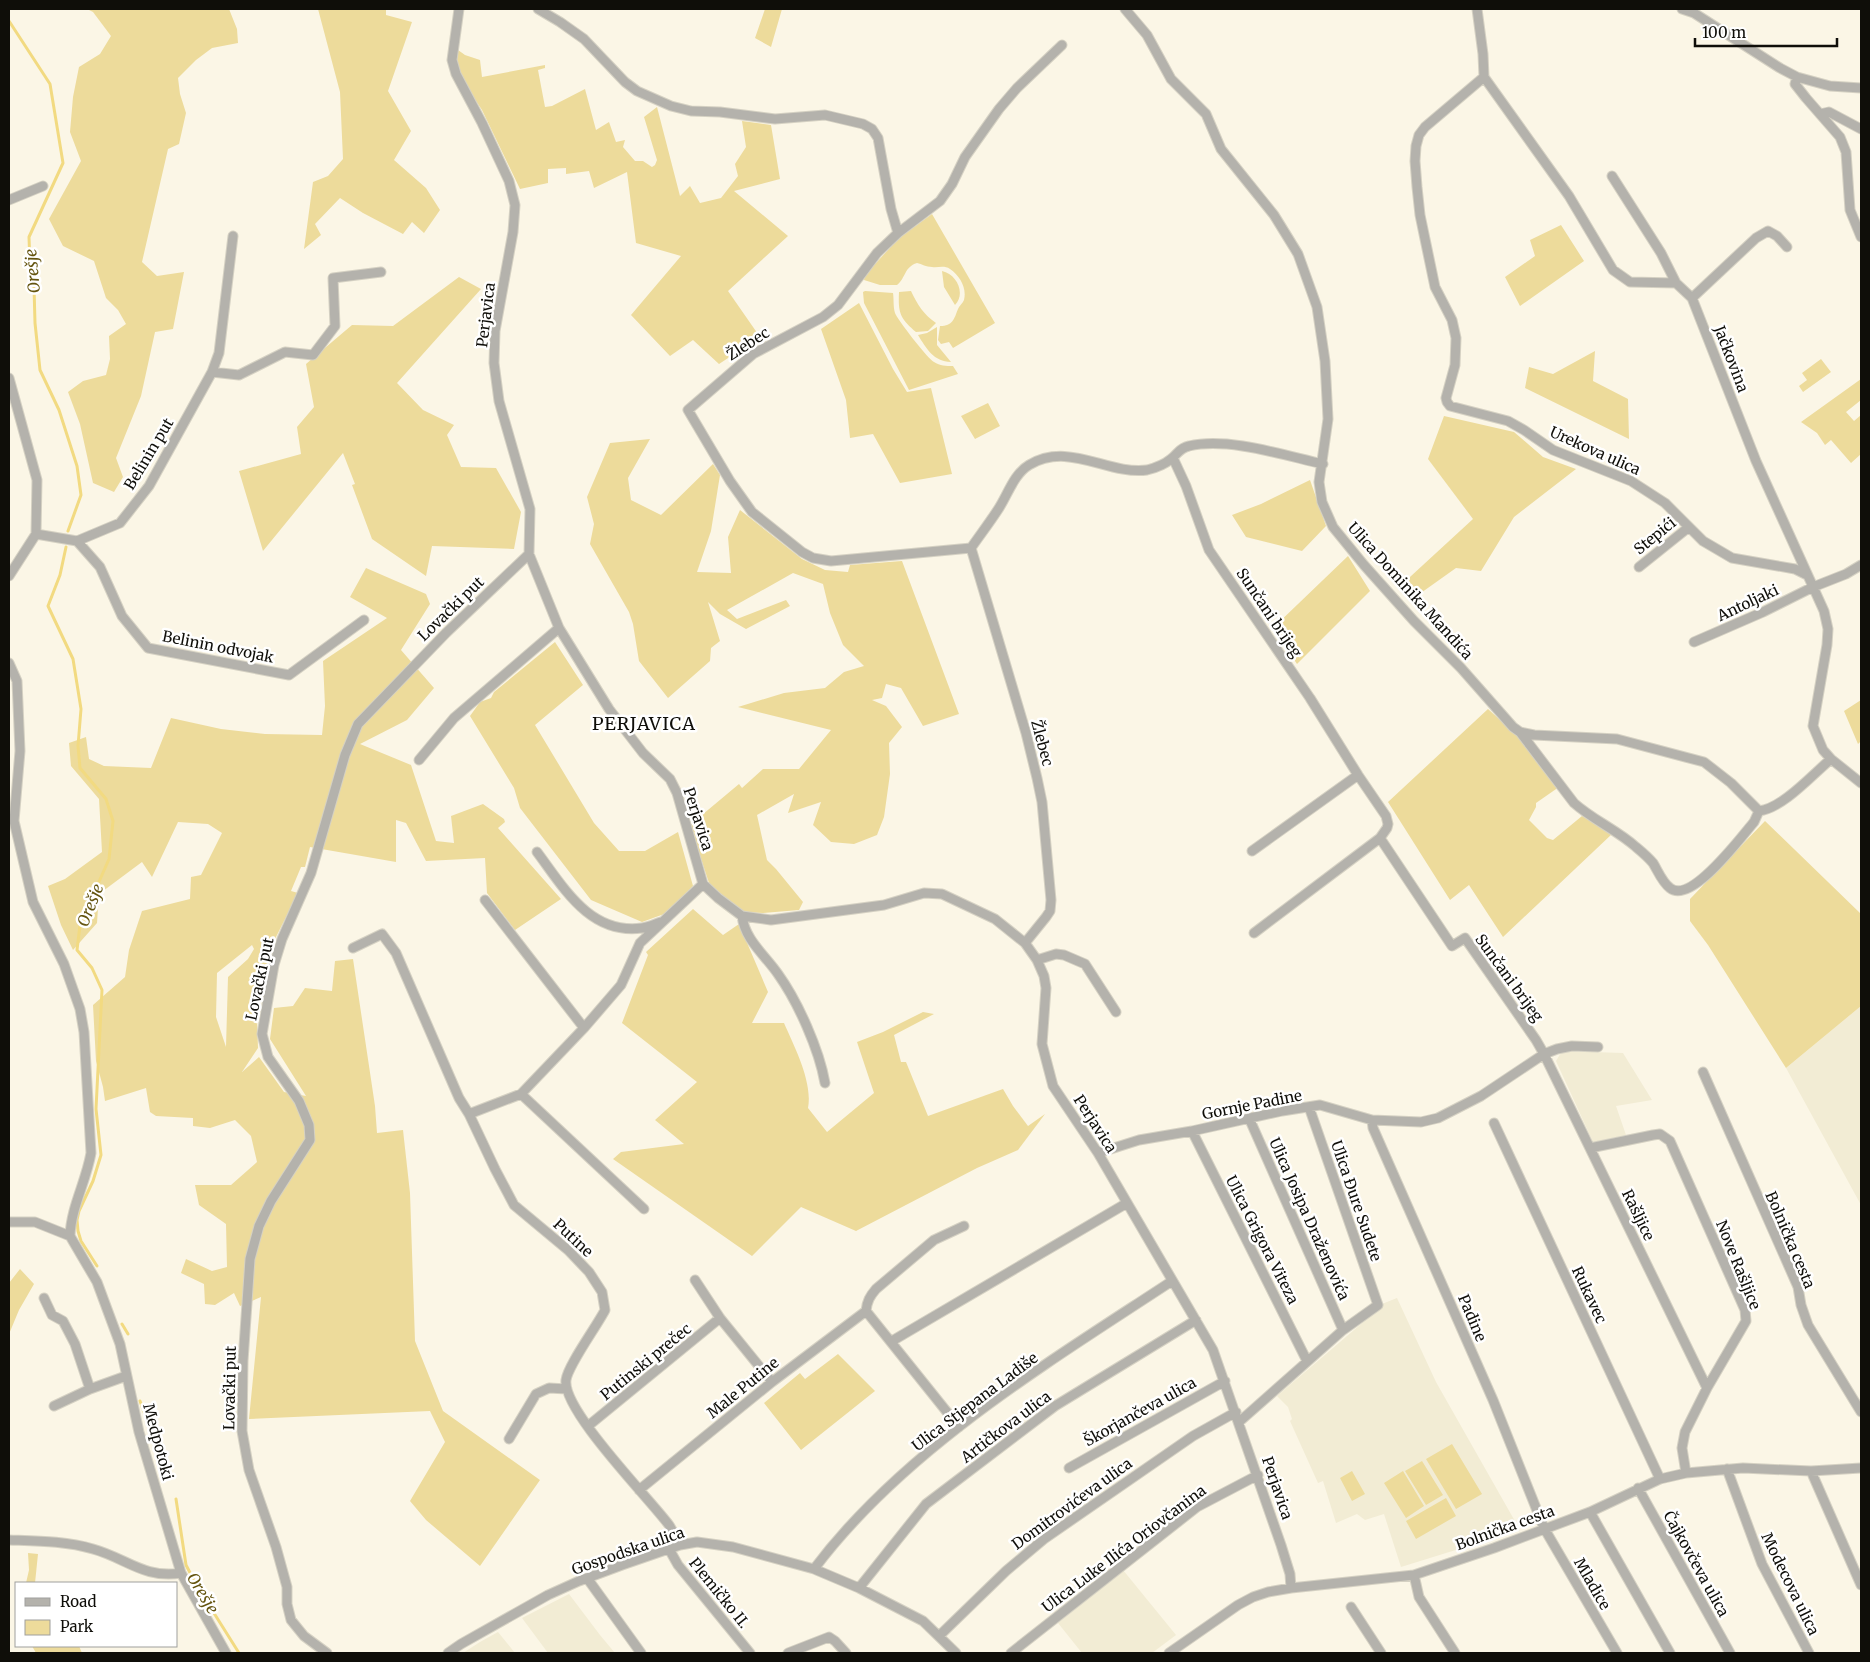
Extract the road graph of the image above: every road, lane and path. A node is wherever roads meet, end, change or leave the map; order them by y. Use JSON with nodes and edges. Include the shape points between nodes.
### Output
{"nodes":[{"id":1,"x":538,"y":9,"type":"edge"},
{"id":2,"x":1125,"y":9,"type":"edge"},
{"id":3,"x":1477,"y":9,"type":"edge"},
{"id":4,"x":1682,"y":9,"type":"edge"},
{"id":5,"x":457,"y":10,"type":"edge"},
{"id":6,"x":1062,"y":45,"type":"dead end"},
{"id":7,"x":1797,"y":77,"type":"junction"},
{"id":8,"x":1484,"y":78,"type":"junction"},
{"id":9,"x":1861,"y":88,"type":"edge"},
{"id":10,"x":1820,"y":114,"type":"junction"},
{"id":11,"x":1861,"y":129,"type":"edge"},
{"id":12,"x":1612,"y":176,"type":"dead end"},
{"id":13,"x":43,"y":186,"type":"dead end"},
{"id":14,"x":9,"y":200,"type":"edge"},
{"id":15,"x":898,"y":233,"type":"junction"},
{"id":16,"x":234,"y":236,"type":"dead end"},
{"id":17,"x":1861,"y":237,"type":"edge"},
{"id":18,"x":1787,"y":247,"type":"dead end"},
{"id":19,"x":381,"y":272,"type":"dead end"},
{"id":20,"x":1676,"y":283,"type":"junction"},
{"id":21,"x":1692,"y":298,"type":"junction"},
{"id":22,"x":212,"y":372,"type":"junction"},
{"id":23,"x":9,"y":378,"type":"edge"},
{"id":24,"x":1173,"y":458,"type":"junction"},
{"id":25,"x":1322,"y":464,"type":"junction"},
{"id":26,"x":1689,"y":526,"type":"junction"},
{"id":27,"x":36,"y":534,"type":"junction"},
{"id":28,"x":77,"y":541,"type":"junction"},
{"id":29,"x":971,"y":548,"type":"junction"},
{"id":30,"x":528,"y":554,"type":"junction"},
{"id":31,"x":1861,"y":565,"type":"edge"},
{"id":32,"x":1639,"y":567,"type":"dead end"},
{"id":33,"x":1807,"y":575,"type":"junction"},
{"id":34,"x":9,"y":576,"type":"edge"},
{"id":35,"x":1813,"y":587,"type":"junction"},
{"id":36,"x":364,"y":620,"type":"dead end"},
{"id":37,"x":559,"y":628,"type":"junction"},
{"id":38,"x":1694,"y":642,"type":"dead end"},
{"id":39,"x":9,"y":663,"type":"edge"},
{"id":40,"x":1520,"y":732,"type":"junction"},
{"id":41,"x":1831,"y":759,"type":"junction"},
{"id":42,"x":419,"y":760,"type":"dead end"},
{"id":43,"x":1358,"y":776,"type":"junction"},
{"id":44,"x":1861,"y":783,"type":"edge"},
{"id":45,"x":1759,"y":811,"type":"junction"},
{"id":46,"x":1380,"y":838,"type":"junction"},
{"id":47,"x":1252,"y":851,"type":"dead end"},
{"id":48,"x":537,"y":852,"type":"dead end"},
{"id":49,"x":704,"y":884,"type":"junction"},
{"id":50,"x":485,"y":900,"type":"dead end"},
{"id":51,"x":742,"y":916,"type":"junction"},
{"id":52,"x":663,"y":922,"type":"junction"},
{"id":53,"x":1254,"y":933,"type":"dead end"},
{"id":54,"x":1025,"y":943,"type":"junction"},
{"id":55,"x":352,"y":948,"type":"dead end"},
{"id":56,"x":1037,"y":960,"type":"junction"},
{"id":57,"x":1116,"y":1012,"type":"dead end"},
{"id":58,"x":584,"y":1028,"type":"junction"},
{"id":59,"x":1598,"y":1047,"type":"dead end"},
{"id":60,"x":1544,"y":1054,"type":"junction"},
{"id":61,"x":1703,"y":1072,"type":"dead end"},
{"id":62,"x":825,"y":1084,"type":"dead end"},
{"id":63,"x":521,"y":1094,"type":"junction"},
{"id":64,"x":1309,"y":1107,"type":"junction"},
{"id":65,"x":469,"y":1114,"type":"junction"},
{"id":66,"x":1250,"y":1118,"type":"junction"},
{"id":67,"x":1372,"y":1120,"type":"junction"},
{"id":68,"x":1494,"y":1123,"type":"dead end"},
{"id":69,"x":1192,"y":1131,"type":"junction"},
{"id":70,"x":1590,"y":1148,"type":"junction"},
{"id":71,"x":1098,"y":1153,"type":"junction"},
{"id":72,"x":1127,"y":1204,"type":"junction"},
{"id":73,"x":644,"y":1209,"type":"dead end"},
{"id":74,"x":9,"y":1222,"type":"edge"},
{"id":75,"x":964,"y":1226,"type":"dead end"},
{"id":76,"x":70,"y":1236,"type":"junction"},
{"id":77,"x":695,"y":1280,"type":"dead end"},
{"id":78,"x":1172,"y":1280,"type":"junction"},
{"id":79,"x":44,"y":1298,"type":"dead end"},
{"id":80,"x":866,"y":1311,"type":"junction"},
{"id":81,"x":720,"y":1318,"type":"junction"},
{"id":82,"x":1196,"y":1320,"type":"junction"},
{"id":83,"x":1343,"y":1330,"type":"junction"},
{"id":84,"x":892,"y":1341,"type":"junction"},
{"id":85,"x":1307,"y":1361,"type":"junction"},
{"id":86,"x":126,"y":1376,"type":"junction"},
{"id":87,"x":1225,"y":1380,"type":"junction"},
{"id":88,"x":772,"y":1382,"type":"junction"},
{"id":89,"x":1707,"y":1388,"type":"junction"},
{"id":90,"x":90,"y":1389,"type":"junction"},
{"id":91,"x":566,"y":1389,"type":"junction"},
{"id":92,"x":54,"y":1406,"type":"dead end"},
{"id":93,"x":1236,"y":1412,"type":"junction"},
{"id":94,"x":1861,"y":1412,"type":"edge"},
{"id":95,"x":1239,"y":1422,"type":"junction"},
{"id":96,"x":588,"y":1426,"type":"junction"},
{"id":97,"x":960,"y":1427,"type":"junction"},
{"id":98,"x":509,"y":1439,"type":"dead end"},
{"id":99,"x":1069,"y":1468,"type":"dead end"},
{"id":100,"x":1861,"y":1468,"type":"edge"},
{"id":101,"x":1727,"y":1470,"type":"junction"},
{"id":102,"x":1811,"y":1471,"type":"junction"},
{"id":103,"x":1686,"y":1473,"type":"junction"},
{"id":104,"x":1258,"y":1475,"type":"junction"},
{"id":105,"x":1660,"y":1479,"type":"junction"},
{"id":106,"x":1638,"y":1488,"type":"junction"},
{"id":107,"x":639,"y":1490,"type":"junction"},
{"id":108,"x":1590,"y":1512,"type":"junction"},
{"id":109,"x":1544,"y":1528,"type":"junction"},
{"id":110,"x":9,"y":1540,"type":"edge"},
{"id":111,"x":680,"y":1545,"type":"junction"},
{"id":112,"x":669,"y":1549,"type":"junction"},
{"id":113,"x":814,"y":1569,"type":"junction"},
{"id":114,"x":181,"y":1573,"type":"junction"},
{"id":115,"x":1414,"y":1575,"type":"junction"},
{"id":116,"x":587,"y":1578,"type":"junction"},
{"id":117,"x":1861,"y":1585,"type":"edge"},
{"id":118,"x":859,"y":1588,"type":"junction"},
{"id":119,"x":1291,"y":1588,"type":"junction"},
{"id":120,"x":1351,"y":1607,"type":"dead end"},
{"id":121,"x":939,"y":1636,"type":"junction"},
{"id":122,"x":226,"y":1653,"type":"edge"},
{"id":123,"x":327,"y":1653,"type":"edge"},
{"id":124,"x":448,"y":1653,"type":"edge"},
{"id":125,"x":640,"y":1653,"type":"edge"},
{"id":126,"x":750,"y":1653,"type":"edge"},
{"id":127,"x":788,"y":1653,"type":"edge"},
{"id":128,"x":846,"y":1653,"type":"edge"},
{"id":129,"x":956,"y":1653,"type":"edge"},
{"id":130,"x":1011,"y":1653,"type":"edge"},
{"id":131,"x":1170,"y":1653,"type":"edge"},
{"id":132,"x":1382,"y":1653,"type":"edge"},
{"id":133,"x":1455,"y":1653,"type":"edge"},
{"id":134,"x":1617,"y":1653,"type":"edge"},
{"id":135,"x":1670,"y":1653,"type":"edge"},
{"id":136,"x":1730,"y":1653,"type":"edge"},
{"id":137,"x":1809,"y":1653,"type":"edge"}],
"edges":[{"from":1,"to":15,"type":"street","via":[[584,39],[637,91],[666,104],[691,110],[775,119],[825,115],[868,126],[878,138]]},
{"from":2,"to":25,"type":"street","name":"Ulica Dominika Mandića","via":[[1147,35],[1171,79],[1206,114],[1221,149],[1274,215],[1298,254],[1317,307],[1325,361],[1328,419]]},
{"from":3,"to":8,"type":"street"},
{"from":4,"to":7,"type":"street","via":[[1694,13]]},
{"from":5,"to":30,"type":"street","name":"Perjavica","via":[[452,60],[456,74],[505,173],[515,205],[495,331],[494,364],[499,401],[530,509]]},
{"from":6,"to":15,"type":"street","name":"Žlebec","via":[[999,109],[965,157],[940,201]]},
{"from":7,"to":9,"type":"street","via":[[1830,86]]},
{"from":7,"to":10,"type":"street","via":[[1795,84]]},
{"from":8,"to":20,"type":"street","via":[[1569,196],[1613,270],[1630,282]]},
{"from":8,"to":26,"type":"street","name":"Urekova ulica","via":[[1425,127],[1416,146],[1416,188],[1432,271],[1456,338],[1455,365],[1447,402],[1450,406],[1508,421],[1553,450],[1631,481],[1665,503]]},
{"from":10,"to":11,"type":"street","via":[[1829,112]]},
{"from":10,"to":17,"type":"street","via":[[1840,137],[1846,152],[1850,210]]},
{"from":12,"to":20,"type":"street","via":[[1662,253]]},
{"from":13,"to":14,"type":"street"},
{"from":15,"to":29,"type":"street","name":"Žlebec","via":[[866,266],[849,293],[832,311],[753,354],[688,410],[748,508],[813,558],[831,561]]},
{"from":16,"to":22,"type":"street","name":"Belinin put","via":[[219,353]]},
{"from":18,"to":21,"type":"street","via":[[1768,231],[1756,238]]},
{"from":19,"to":22,"type":"street","via":[[333,278],[335,326],[313,355],[285,352],[239,375]]},
{"from":20,"to":21,"type":"street","name":"Jačkovina"},
{"from":21,"to":33,"type":"street","name":"Jačkovina","via":[[1756,461]]},
{"from":22,"to":28,"type":"street","name":"Belinin put","via":[[149,486],[120,523]]},
{"from":23,"to":27,"type":"street","via":[[37,480]]},
{"from":24,"to":25,"type":"street","via":[[1181,448],[1213,443]]},
{"from":24,"to":29,"type":"street","via":[[1147,470],[1061,456],[1033,463],[1017,476]]},
{"from":24,"to":43,"type":"street","name":"Sunčani brijeg","via":[[1210,550],[1310,698]]},
{"from":25,"to":40,"type":"street","name":"Ulica Dominika Mandića","via":[[1319,482],[1322,502],[1333,527],[1414,621],[1473,681],[1504,719]]},
{"from":26,"to":32,"type":"street","name":"Stepići"},
{"from":26,"to":33,"type":"street","name":"Urekova ulica","via":[[1703,541],[1732,558],[1795,569]]},
{"from":27,"to":28,"type":"street"},
{"from":27,"to":34,"type":"street"},
{"from":28,"to":36,"type":"street","name":"Belinin odvojak","via":[[100,567],[122,616],[148,648],[289,675]]},
{"from":29,"to":54,"type":"street","name":"Žlebec","via":[[1026,733],[1042,802],[1050,911]]},
{"from":30,"to":37,"type":"street","name":"Perjavica"},
{"from":30,"to":123,"type":"street","name":"Lovački put","via":[[358,724],[344,755],[311,873],[282,939],[271,982],[262,1034],[268,1057],[299,1101],[309,1125],[310,1140],[271,1200],[250,1260],[242,1431],[249,1470],[287,1587],[291,1620],[304,1636]]},
{"from":31,"to":35,"type":"street","name":"Antoljaki"},
{"from":33,"to":35,"type":"street","name":"Jačkovina"},
{"from":35,"to":38,"type":"street","name":"Antoljaki"},
{"from":35,"to":41,"type":"street","name":"Jačkovina","via":[[1828,629],[1813,726],[1823,750]]},
{"from":37,"to":42,"type":"street","via":[[454,718]]},
{"from":37,"to":49,"type":"street","name":"Perjavica","via":[[609,709],[643,753],[670,779]]},
{"from":39,"to":76,"type":"street","via":[[17,681],[20,751],[14,821],[33,902],[64,964],[84,1032],[91,1154],[88,1172],[74,1206]]},
{"from":40,"to":45,"type":"street","via":[[1617,739],[1704,762]]},
{"from":40,"to":45,"type":"street","name":"Ulica Dominika Mandića","via":[[1574,803],[1635,846],[1652,862],[1670,889],[1677,892],[1692,888],[1704,878],[1754,822]]},
{"from":41,"to":44,"type":"street","name":"Jačkovina"},
{"from":41,"to":45,"type":"street","via":[[1786,798],[1768,810]]},
{"from":43,"to":46,"type":"street","name":"Sunčani brijeg","via":[[1388,819],[1387,828]]},
{"from":43,"to":47,"type":"street"},
{"from":46,"to":53,"type":"street"},
{"from":46,"to":60,"type":"street","name":"Sunčani brijeg","via":[[1452,946],[1465,938]]},
{"from":48,"to":52,"type":"street","via":[[578,907],[592,916],[615,927],[642,928]]},
{"from":49,"to":51,"type":"street","name":"Perjavica"},
{"from":49,"to":52,"type":"street"},
{"from":50,"to":58,"type":"street"},
{"from":51,"to":54,"type":"street","name":"Perjavica","via":[[771,920],[884,906],[924,893],[942,894],[995,919]]},
{"from":51,"to":62,"type":"street","via":[[747,936],[778,974],[803,1018]]},
{"from":52,"to":58,"type":"street","via":[[640,943],[621,985]]},
{"from":54,"to":56,"type":"street","name":"Perjavica"},
{"from":55,"to":65,"type":"street","name":"Putine","via":[[382,934],[392,947]]},
{"from":56,"to":57,"type":"street","via":[[1056,954],[1085,964]]},
{"from":56,"to":71,"type":"street","name":"Perjavica","via":[[1046,988],[1042,1044],[1050,1078]]},
{"from":58,"to":63,"type":"street"},
{"from":59,"to":60,"type":"street","name":"Gornje Padine","via":[[1572,1046]]},
{"from":60,"to":67,"type":"street","name":"Gornje Padine","via":[[1481,1096],[1438,1118],[1421,1122]]},
{"from":60,"to":70,"type":"street","name":"Rašljice"},
{"from":61,"to":94,"type":"street","name":"Bolnička cesta","via":[[1798,1287],[1808,1325]]},
{"from":63,"to":65,"type":"street"},
{"from":63,"to":73,"type":"street"},
{"from":64,"to":66,"type":"street","name":"Gornje Padine"},
{"from":64,"to":67,"type":"street","name":"Gornje Padine","via":[[1320,1105]]},
{"from":64,"to":83,"type":"street","name":"Ulica Đure Sudete","via":[[1378,1305]]},
{"from":65,"to":91,"type":"street","name":"Putine","via":[[514,1205],[568,1250],[602,1292],[606,1310],[573,1362],[566,1379]]},
{"from":66,"to":69,"type":"street","name":"Gornje Padine"},
{"from":66,"to":83,"type":"street","name":"Ulica Josipa Draženovića"},
{"from":67,"to":109,"type":"street","name":"Padine"},
{"from":68,"to":105,"type":"street","name":"Rukavec"},
{"from":69,"to":71,"type":"street","name":"Gornje Padine","via":[[1139,1140]]},
{"from":69,"to":85,"type":"street","name":"Ulica Grigora Viteza"},
{"from":70,"to":89,"type":"street","name":"Rašljice"},
{"from":70,"to":89,"type":"street","name":"Nove Rašljice","via":[[1660,1134],[1670,1140],[1745,1310],[1746,1321]]},
{"from":71,"to":72,"type":"street","name":"Perjavica"},
{"from":72,"to":78,"type":"street","name":"Perjavica"},
{"from":72,"to":84,"type":"street"},
{"from":74,"to":76,"type":"street","via":[[35,1222]]},
{"from":75,"to":80,"type":"street","name":"Male Putine","via":[[934,1240],[876,1289]]},
{"from":76,"to":86,"type":"street","name":"Medpotoki","via":[[97,1282],[107,1307],[120,1344]]},
{"from":77,"to":81,"type":"street"},
{"from":78,"to":82,"type":"street","name":"Perjavica"},
{"from":78,"to":97,"type":"street","name":"Ulica Stjepana Ladiše"},
{"from":79,"to":90,"type":"street","via":[[52,1315],[63,1321],[75,1344]]},
{"from":80,"to":84,"type":"street"},
{"from":80,"to":88,"type":"street","name":"Male Putine"},
{"from":81,"to":88,"type":"street"},
{"from":81,"to":96,"type":"street","name":"Putinski prečec"},
{"from":82,"to":87,"type":"street","name":"Perjavica"},
{"from":82,"to":118,"type":"street","name":"Artičkova ulica","via":[[1055,1406],[926,1504]]},
{"from":83,"to":85,"type":"street"},
{"from":84,"to":97,"type":"street"},
{"from":85,"to":95,"type":"street"},
{"from":86,"to":90,"type":"street"},
{"from":86,"to":114,"type":"street","name":"Medpotoki","via":[[139,1432]]},
{"from":87,"to":93,"type":"street","name":"Perjavica"},
{"from":87,"to":99,"type":"street","name":"Škorjančeva ulica"},
{"from":88,"to":107,"type":"street","name":"Male Putine"},
{"from":89,"to":103,"type":"street","name":"Nove Rašljice","via":[[1683,1440]]},
{"from":90,"to":92,"type":"street"},
{"from":91,"to":96,"type":"street"},
{"from":91,"to":98,"type":"street","via":[[549,1388],[536,1394]]},
{"from":93,"to":95,"type":"street","name":"Perjavica"},
{"from":93,"to":121,"type":"street","name":"Domitrovićeva ulica","via":[[1193,1436],[1044,1539],[1006,1570]]},
{"from":95,"to":104,"type":"street","name":"Perjavica"},
{"from":96,"to":107,"type":"street"},
{"from":97,"to":113,"type":"street","name":"Ulica Stjepana Ladiše","via":[[868,1507]]},
{"from":100,"to":102,"type":"street","name":"Bolnička cesta"},
{"from":101,"to":102,"type":"street","name":"Bolnička cesta"},
{"from":101,"to":103,"type":"street","name":"Bolnička cesta"},
{"from":101,"to":137,"type":"street","name":"Modecova ulica","via":[[1762,1564]]},
{"from":102,"to":117,"type":"street"},
{"from":103,"to":105,"type":"street","name":"Bolnička cesta"},
{"from":104,"to":119,"type":"street","name":"Perjavica","via":[[1286,1559]]},
{"from":104,"to":130,"type":"street","name":"Ulica Luke Ilića Oriovčanina","via":[[1191,1512]]},
{"from":105,"to":106,"type":"street","name":"Bolnička cesta"},
{"from":106,"to":108,"type":"street","name":"Bolnička cesta"},
{"from":106,"to":136,"type":"street","name":"Čajkovčeva ulica"},
{"from":107,"to":111,"type":"street","via":[[670,1527]]},
{"from":108,"to":109,"type":"street","name":"Bolnička cesta"},
{"from":108,"to":135,"type":"street"},
{"from":109,"to":115,"type":"street","name":"Bolnička cesta"},
{"from":109,"to":134,"type":"street","name":"Mladice"},
{"from":110,"to":114,"type":"street","via":[[80,1546],[97,1550],[141,1570],[166,1576]]},
{"from":111,"to":112,"type":"street","name":"Gospodska ulica"},
{"from":111,"to":113,"type":"street","name":"Gospodska ulica","via":[[697,1542],[733,1547]]},
{"from":112,"to":116,"type":"street","name":"Gospodska ulica"},
{"from":112,"to":126,"type":"street","name":"Plemičko II.","via":[[678,1565]]},
{"from":113,"to":118,"type":"street","name":"Gospodska ulica"},
{"from":114,"to":122,"type":"street","name":"Medpotoki"},
{"from":115,"to":119,"type":"street","name":"Bolnička cesta"},
{"from":115,"to":133,"type":"street","via":[[1420,1597]]},
{"from":116,"to":124,"type":"street","name":"Gospodska ulica","via":[[522,1609]]},
{"from":116,"to":125,"type":"street"},
{"from":118,"to":121,"type":"street","name":"Gospodska ulica","via":[[923,1621]]},
{"from":119,"to":131,"type":"street","name":"Bolnička cesta","via":[[1268,1592],[1238,1605]]},
{"from":120,"to":132,"type":"street"},
{"from":121,"to":129,"type":"street","name":"Gospodska ulica"},
{"from":127,"to":128,"type":"street","via":[[828,1638]]}]}
